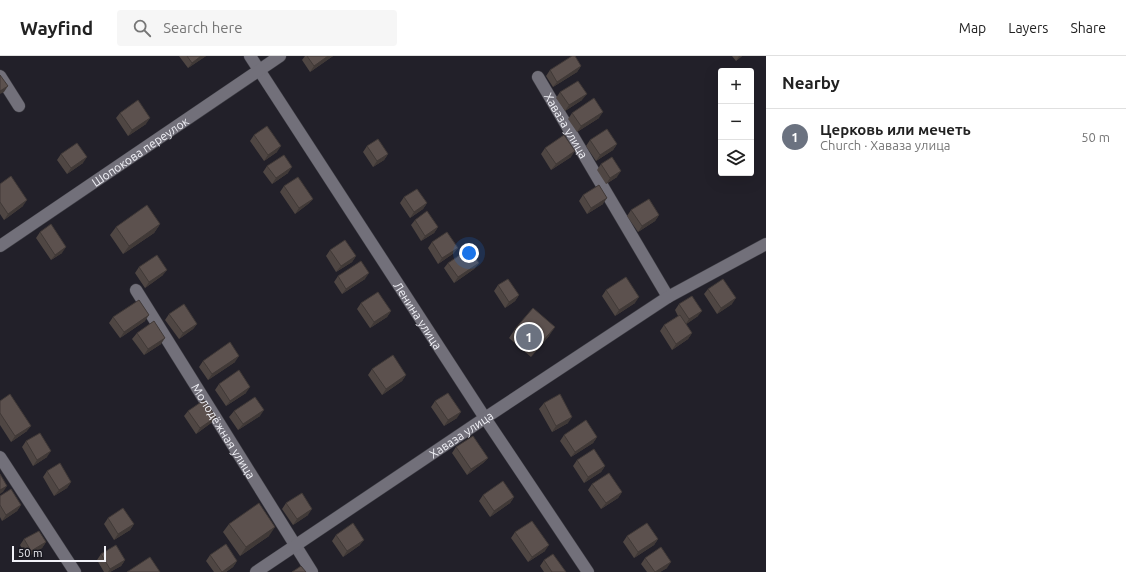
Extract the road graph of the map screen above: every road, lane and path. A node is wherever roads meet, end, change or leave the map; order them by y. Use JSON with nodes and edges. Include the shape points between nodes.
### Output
{"nodes":[{"id":1,"x":250,"y":56,"type":"edge"},
{"id":2,"x":280,"y":56,"type":"edge"},
{"id":3,"x":260,"y":70,"type":"junction"},
{"id":4,"x":0,"y":76,"type":"edge"},
{"id":5,"x":538,"y":77,"type":"dead end"},
{"id":6,"x":19,"y":106,"type":"dead end"},
{"id":7,"x":766,"y":244,"type":"edge"},
{"id":8,"x":0,"y":246,"type":"edge"},
{"id":9,"x":136,"y":290,"type":"dead end"},
{"id":10,"x":668,"y":297,"type":"junction"},
{"id":11,"x":485,"y":418,"type":"junction"},
{"id":12,"x":0,"y":457,"type":"edge"},
{"id":13,"x":295,"y":546,"type":"junction"},
{"id":14,"x":75,"y":572,"type":"edge"},
{"id":15,"x":256,"y":572,"type":"edge"},
{"id":16,"x":312,"y":572,"type":"edge"},
{"id":17,"x":588,"y":572,"type":"edge"}],
"edges":[{"from":1,"to":3,"type":"street","name":"Ленина улица"},
{"from":2,"to":3,"type":"street","name":"Шопокова переулок"},
{"from":3,"to":8,"type":"street","name":"Шопокова переулок"},
{"from":3,"to":11,"type":"street","name":"Ленина улица"},
{"from":4,"to":6,"type":"street"},
{"from":5,"to":10,"type":"street","name":"Хаваза улица"},
{"from":7,"to":10,"type":"street","name":"Хаваза улица"},
{"from":9,"to":13,"type":"street","name":"Молодёжная улица"},
{"from":10,"to":11,"type":"street","name":"Хаваза улица"},
{"from":11,"to":13,"type":"street","name":"Хаваза улица"},
{"from":11,"to":17,"type":"street","name":"Ленина улица"},
{"from":12,"to":14,"type":"street"},
{"from":13,"to":15,"type":"street","name":"Хаваза улица"},
{"from":13,"to":16,"type":"street","name":"Молодёжная улица"}]}
